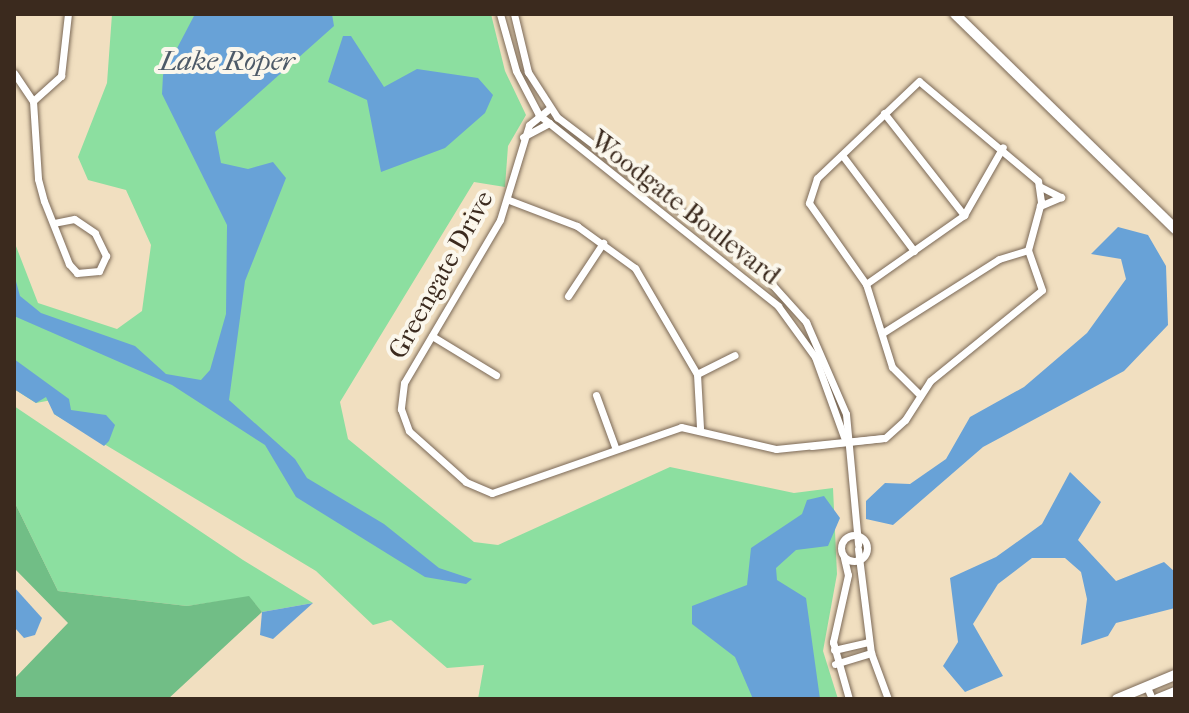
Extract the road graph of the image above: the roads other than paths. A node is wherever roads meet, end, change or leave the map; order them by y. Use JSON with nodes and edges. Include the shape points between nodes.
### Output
{"nodes":[{"id":1,"x":68,"y":14,"type":"edge"},
{"id":2,"x":500,"y":14,"type":"edge"},
{"id":3,"x":514,"y":14,"type":"edge"},
{"id":4,"x":955,"y":14,"type":"edge"},
{"id":5,"x":14,"y":73,"type":"edge"},
{"id":6,"x":33,"y":101,"type":"junction"},
{"id":7,"x":550,"y":108,"type":"junction"},
{"id":8,"x":884,"y":113,"type":"junction"},
{"id":9,"x":539,"y":115,"type":"junction"},
{"id":10,"x":557,"y":117,"type":"junction"},
{"id":11,"x":547,"y":124,"type":"junction"},
{"id":12,"x":523,"y":137,"type":"junction"},
{"id":13,"x":1003,"y":147,"type":"junction"},
{"id":14,"x":842,"y":155,"type":"junction"},
{"id":15,"x":634,"y":178,"type":"junction"},
{"id":16,"x":1039,"y":186,"type":"junction"},
{"id":17,"x":627,"y":188,"type":"junction"},
{"id":18,"x":509,"y":200,"type":"junction"},
{"id":19,"x":1040,"y":206,"type":"junction"},
{"id":20,"x":964,"y":215,"type":"junction"},
{"id":21,"x":54,"y":223,"type":"junction"},
{"id":22,"x":1175,"y":229,"type":"edge"},
{"id":23,"x":603,"y":243,"type":"junction"},
{"id":24,"x":1028,"y":250,"type":"junction"},
{"id":25,"x":914,"y":251,"type":"junction"},
{"id":26,"x":866,"y":284,"type":"junction"},
{"id":27,"x":568,"y":296,"type":"dead end"},
{"id":28,"x":884,"y":332,"type":"junction"},
{"id":29,"x":432,"y":336,"type":"junction"},
{"id":30,"x":735,"y":355,"type":"dead end"},
{"id":31,"x":697,"y":374,"type":"junction"},
{"id":32,"x":496,"y":375,"type":"dead end"},
{"id":33,"x":596,"y":395,"type":"dead end"},
{"id":34,"x":920,"y":395,"type":"junction"},
{"id":35,"x":700,"y":428,"type":"junction"},
{"id":36,"x":844,"y":441,"type":"junction"},
{"id":37,"x":615,"y":447,"type":"junction"},
{"id":38,"x":855,"y":541,"type":"junction"},
{"id":39,"x":844,"y":558,"type":"junction"},
{"id":40,"x":860,"y":561,"type":"junction"},
{"id":41,"x":869,"y":642,"type":"junction"},
{"id":42,"x":834,"y":650,"type":"junction"},
{"id":43,"x":871,"y":653,"type":"junction"},
{"id":44,"x":835,"y":664,"type":"junction"},
{"id":45,"x":1175,"y":675,"type":"edge"},
{"id":46,"x":1147,"y":687,"type":"junction"},
{"id":47,"x":1175,"y":692,"type":"edge"},
{"id":48,"x":849,"y":699,"type":"edge"},
{"id":49,"x":888,"y":699,"type":"edge"},
{"id":50,"x":1117,"y":699,"type":"edge"},
{"id":51,"x":1155,"y":699,"type":"edge"}],
"edges":[{"from":1,"to":6,"type":"street","via":[[61,76]]},
{"from":2,"to":9,"type":"street","name":"Woodgate Boulevard","via":[[516,71]]},
{"from":3,"to":7,"type":"street","name":"Woodgate Boulevard","via":[[528,72]]},
{"from":4,"to":22,"type":"street"},
{"from":5,"to":6,"type":"street"},
{"from":6,"to":21,"type":"street","via":[[38,179]]},
{"from":7,"to":9,"type":"street","name":"Greengate Drive"},
{"from":7,"to":10,"type":"street","name":"Woodgate Boulevard"},
{"from":8,"to":13,"type":"street","via":[[912,84],[932,85]]},
{"from":8,"to":14,"type":"street"},
{"from":8,"to":20,"type":"street"},
{"from":9,"to":11,"type":"street","name":"Woodgate Boulevard"},
{"from":9,"to":12,"type":"street","name":"Greengate Drive"},
{"from":10,"to":11,"type":"street"},
{"from":10,"to":15,"type":"street","name":"Woodgate Boulevard"},
{"from":11,"to":12,"type":"street"},
{"from":11,"to":17,"type":"street","name":"Woodgate Boulevard"},
{"from":12,"to":18,"type":"street","name":"Greengate Drive"},
{"from":13,"to":16,"type":"street"},
{"from":13,"to":20,"type":"street"},
{"from":14,"to":25,"type":"street"},
{"from":14,"to":26,"type":"street","via":[[817,178],[809,203]]},
{"from":15,"to":17,"type":"street"},
{"from":15,"to":36,"type":"street","name":"Woodgate Boulevard","via":[[783,293],[824,351],[846,414]]},
{"from":16,"to":19,"type":"street"},
{"from":16,"to":19,"type":"street","via":[[1061,197]]},
{"from":17,"to":36,"type":"street","name":"Woodgate Boulevard","via":[[778,306],[815,357]]},
{"from":18,"to":23,"type":"street"},
{"from":18,"to":29,"type":"street","name":"Greengate Drive"},
{"from":19,"to":24,"type":"street"},
{"from":20,"to":25,"type":"street"},
{"from":21,"to":21,"type":"street","via":[[77,273],[99,271],[106,256],[95,233],[74,219]]},
{"from":23,"to":27,"type":"street"},
{"from":23,"to":31,"type":"street","via":[[649,288]]},
{"from":24,"to":28,"type":"street","via":[[999,259]]},
{"from":24,"to":34,"type":"street","via":[[1040,297]]},
{"from":25,"to":26,"type":"street"},
{"from":26,"to":28,"type":"street"},
{"from":28,"to":34,"type":"street","via":[[892,367]]},
{"from":29,"to":32,"type":"street"},
{"from":29,"to":37,"type":"street","name":"Greengate Drive","via":[[399,395],[409,431],[466,482],[492,493],[520,489]]},
{"from":30,"to":31,"type":"street"},
{"from":31,"to":35,"type":"street"},
{"from":33,"to":37,"type":"street"},
{"from":34,"to":36,"type":"street","via":[[885,438]]},
{"from":35,"to":36,"type":"street","via":[[776,449]]},
{"from":35,"to":37,"type":"street","via":[[660,430]]},
{"from":36,"to":38,"type":"street","name":"Woodgate Boulevard"},
{"from":38,"to":39,"type":"street","via":[[840,546]]},
{"from":38,"to":40,"type":"street","name":"Woodgate Boulevard"},
{"from":38,"to":40,"type":"street","via":[[867,546]]},
{"from":39,"to":40,"type":"street"},
{"from":39,"to":42,"type":"street","via":[[848,575]]},
{"from":40,"to":41,"type":"street","name":"Woodgate Boulevard"},
{"from":41,"to":42,"type":"street"},
{"from":41,"to":43,"type":"street","name":"Woodgate Boulevard"},
{"from":42,"to":44,"type":"street"},
{"from":43,"to":44,"type":"street"},
{"from":43,"to":49,"type":"street","name":"Woodgate Boulevard"},
{"from":44,"to":48,"type":"street"},
{"from":45,"to":46,"type":"street"},
{"from":46,"to":50,"type":"street"},
{"from":46,"to":51,"type":"street"},
{"from":47,"to":51,"type":"street"}]}
